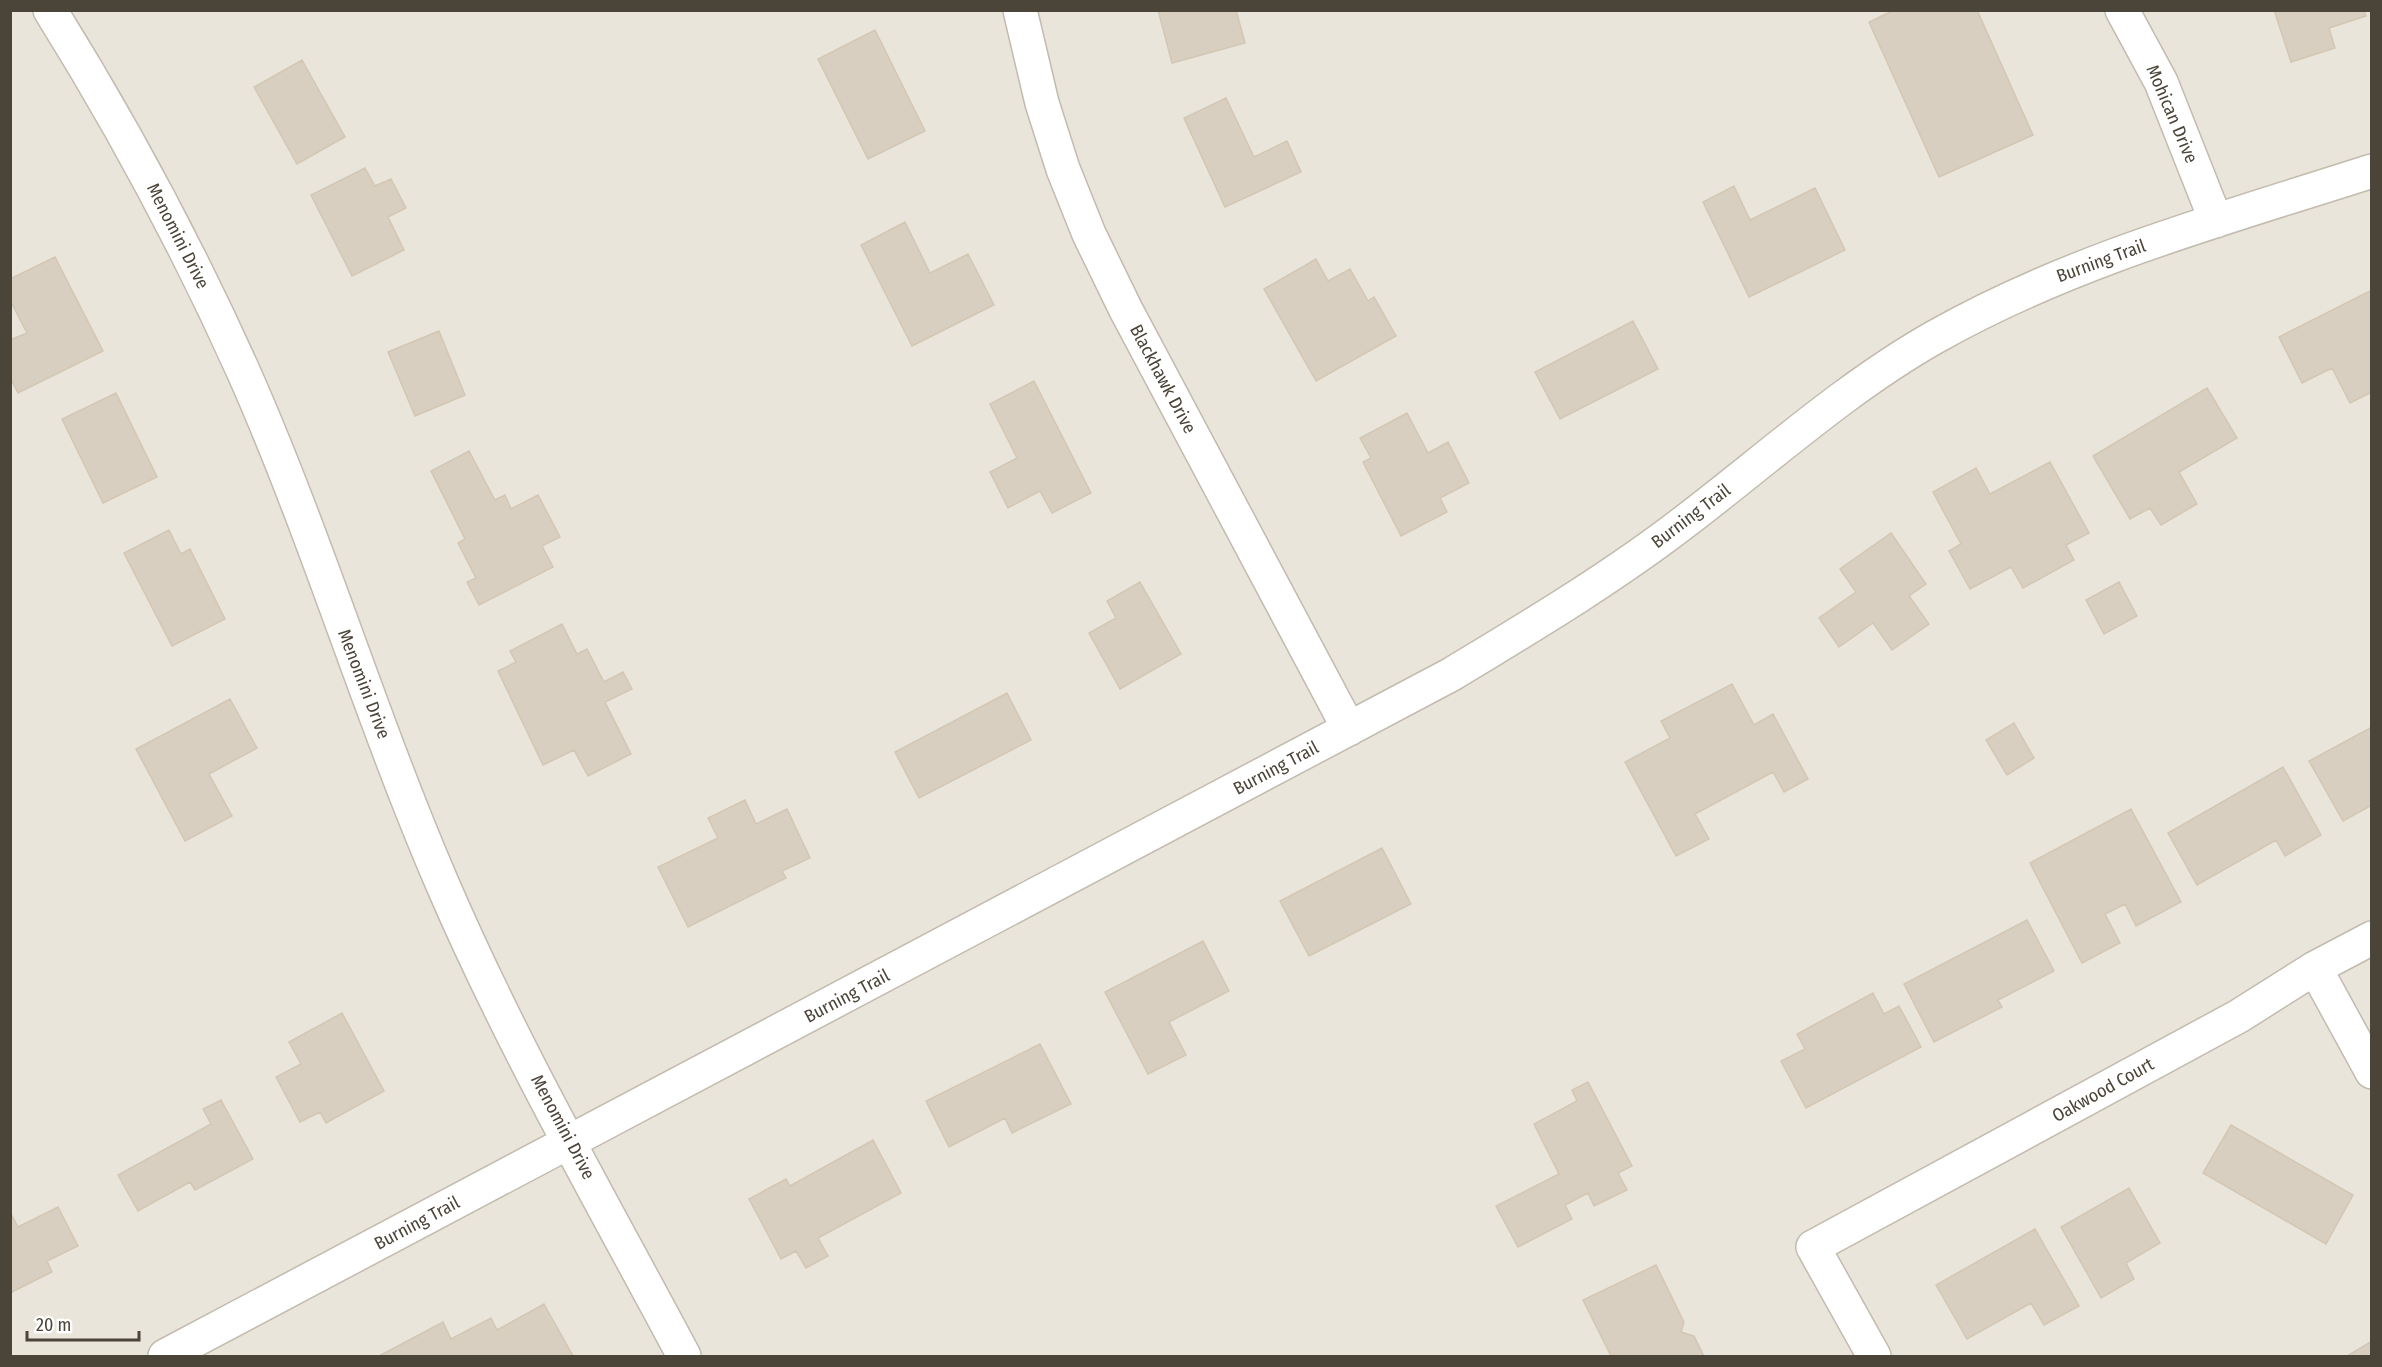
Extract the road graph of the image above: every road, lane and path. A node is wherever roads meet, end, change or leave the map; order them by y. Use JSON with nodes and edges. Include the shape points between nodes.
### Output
{"nodes":[{"id":1,"x":50,"y":10,"type":"edge"},
{"id":2,"x":1020,"y":10,"type":"edge"},
{"id":3,"x":2122,"y":10,"type":"edge"},
{"id":4,"x":2372,"y":171,"type":"edge"},
{"id":5,"x":2216,"y":221,"type":"junction"},
{"id":6,"x":1349,"y":729,"type":"junction"},
{"id":7,"x":2372,"y":938,"type":"edge"},
{"id":8,"x":2315,"y":968,"type":"junction"},
{"id":9,"x":2372,"y":1072,"type":"edge"},
{"id":10,"x":570,"y":1142,"type":"junction"},
{"id":11,"x":165,"y":1356,"type":"edge"},
{"id":12,"x":684,"y":1356,"type":"edge"},
{"id":13,"x":1874,"y":1356,"type":"edge"}],
"edges":[{"from":1,"to":10,"type":"street","name":"Menomini Drive","via":[[150,180],[245,375],[442,881],[480,966]]},
{"from":2,"to":6,"type":"street","name":"Blackhawk Drive","via":[[1042,104],[1089,234]]},
{"from":3,"to":5,"type":"street","name":"Mohican Drive","via":[[2160,82]]},
{"from":4,"to":5,"type":"street","name":"Burning Trail"},
{"from":5,"to":6,"type":"street","name":"Burning Trail","via":[[2079,267],[1932,339],[1866,382],[1589,591],[1452,674]]},
{"from":6,"to":10,"type":"street","name":"Burning Trail"},
{"from":7,"to":8,"type":"street","name":"Oakwood Court"},
{"from":8,"to":9,"type":"street"},
{"from":8,"to":13,"type":"street","name":"Oakwood Court","via":[[2239,1016],[1813,1247]]},
{"from":10,"to":11,"type":"street","name":"Burning Trail"},
{"from":10,"to":12,"type":"street","name":"Menomini Drive"}]}
